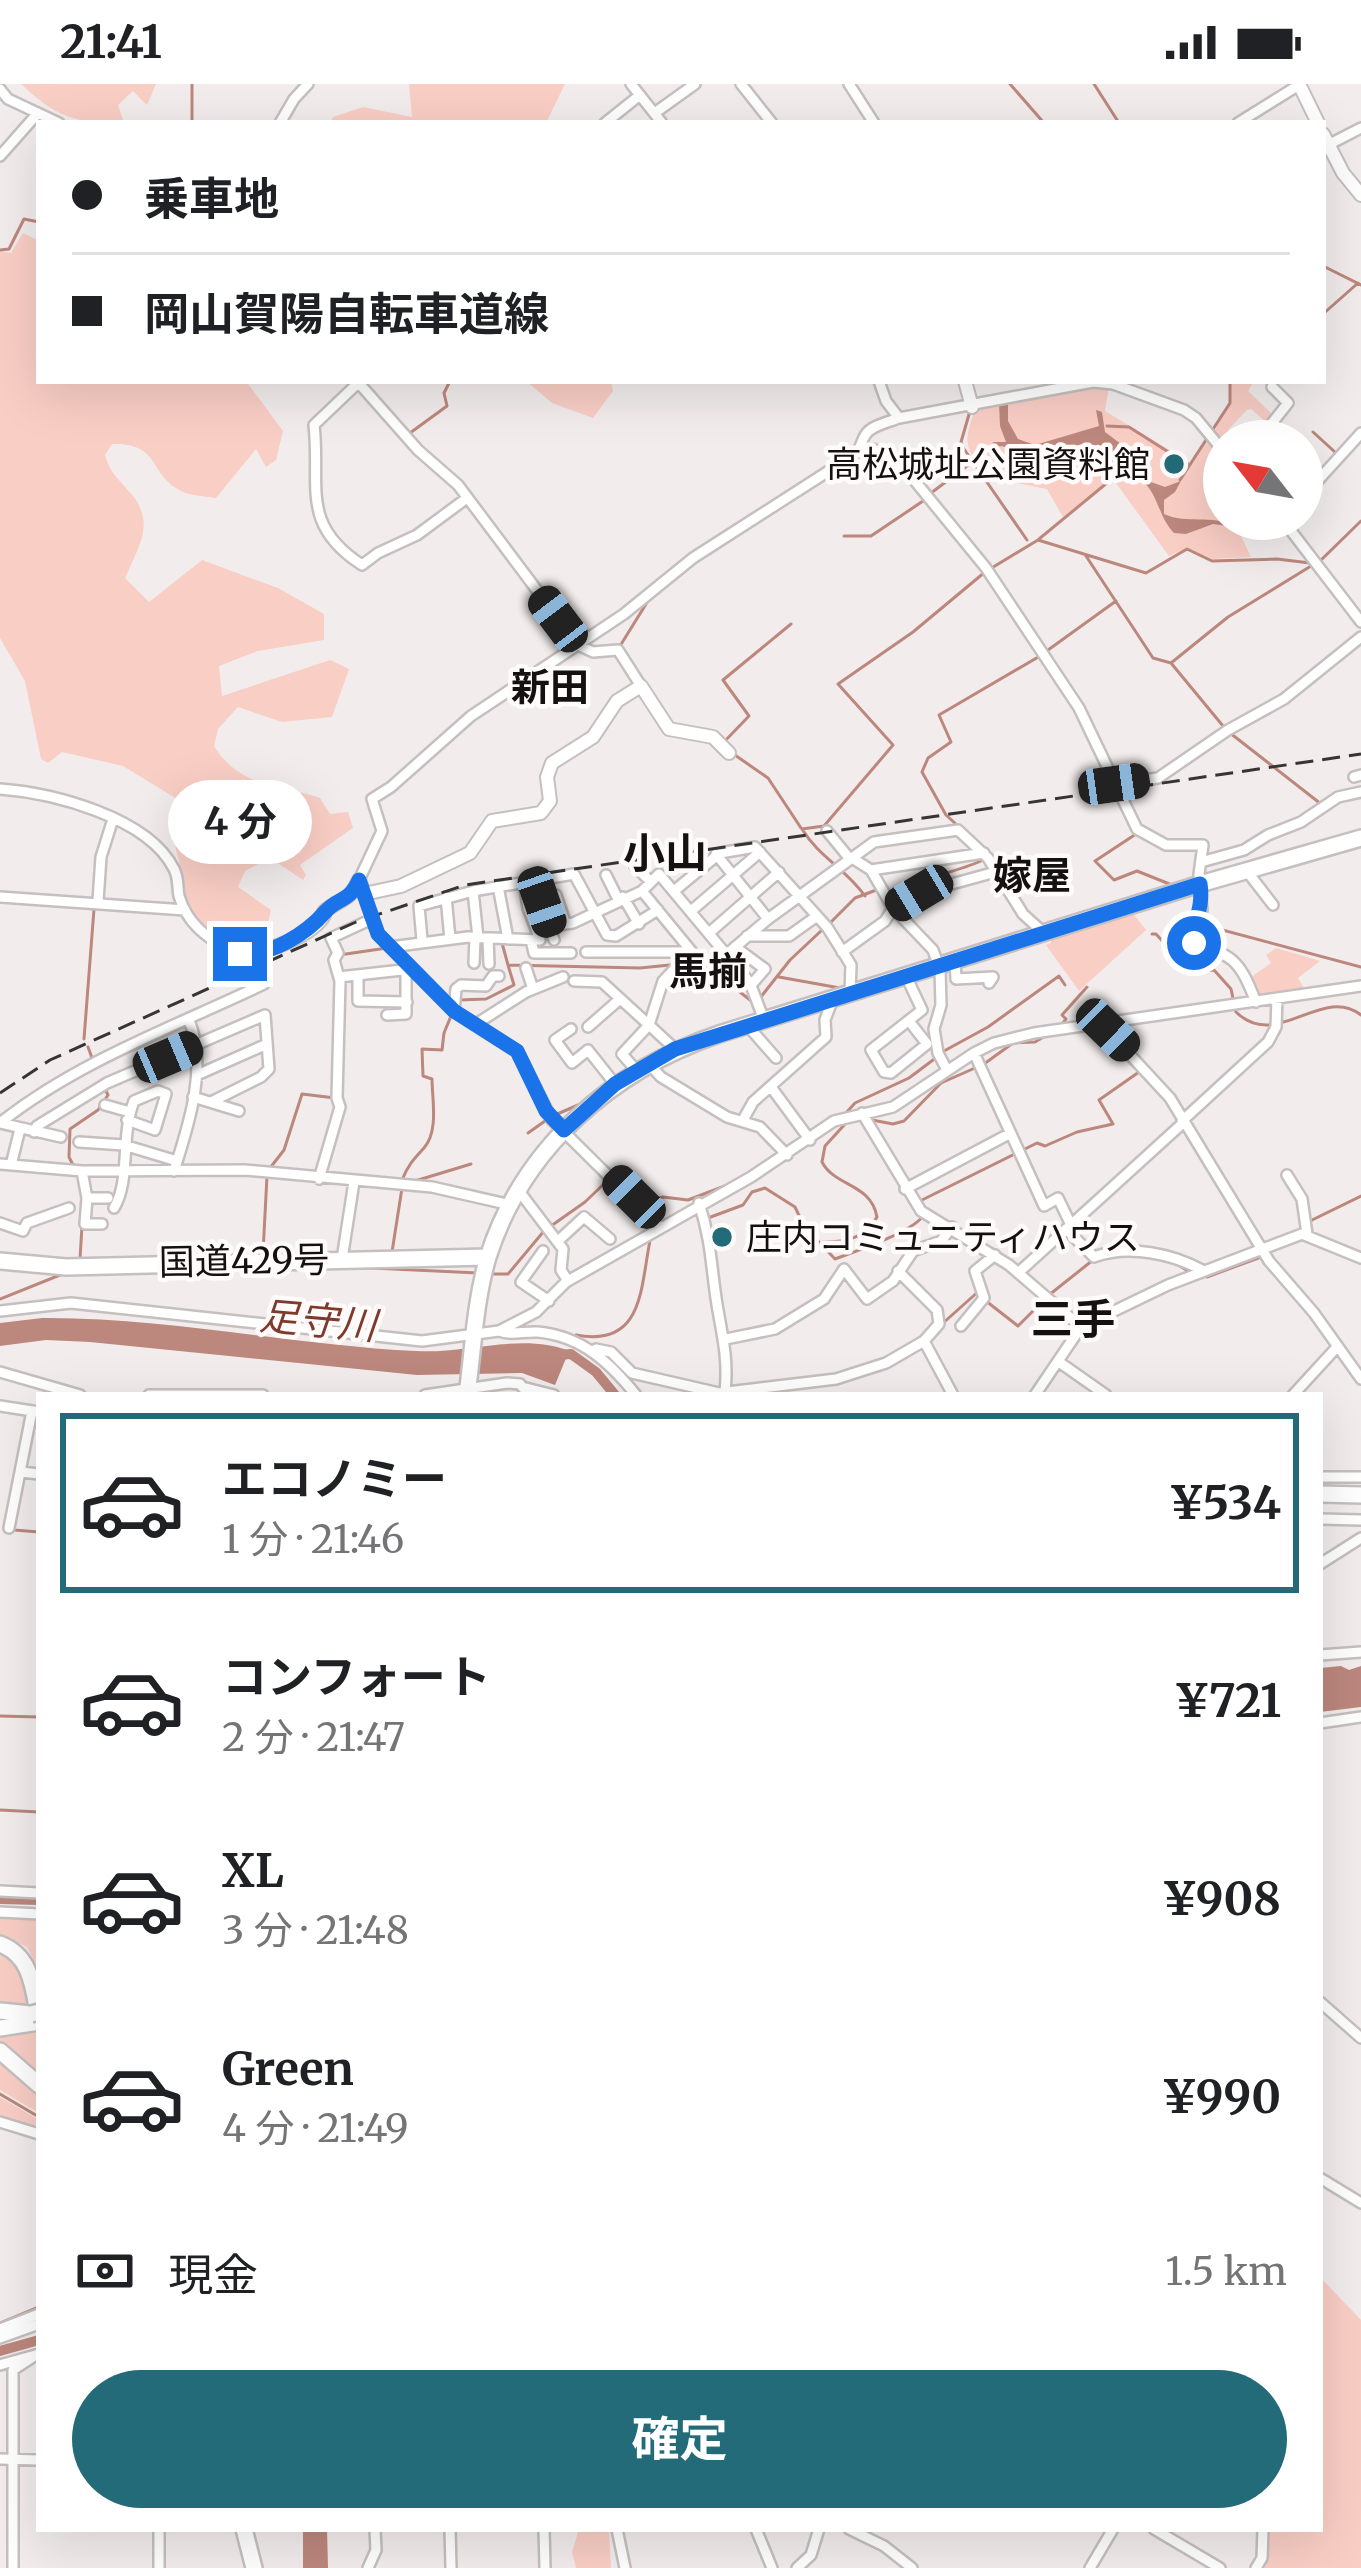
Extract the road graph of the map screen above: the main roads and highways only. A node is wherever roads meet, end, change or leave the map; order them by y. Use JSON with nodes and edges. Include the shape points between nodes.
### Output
{"nodes":[{"id":1,"x":1299,"y":84,"type":"edge"},
{"id":2,"x":1317,"y":120,"type":"edge"},
{"id":3,"x":1330,"y":141,"type":"edge"},
{"id":4,"x":1361,"y":195,"type":"edge"},
{"id":5,"x":966,"y":384,"type":"edge"},
{"id":6,"x":972,"y":407,"type":"road end"},
{"id":7,"x":729,"y":753,"type":"dead end"},
{"id":8,"x":1361,"y":838,"type":"edge"},
{"id":9,"x":228,"y":950,"type":"road end"},
{"id":10,"x":488,"y":1257,"type":"junction"},
{"id":11,"x":0,"y":1261,"type":"edge"},
{"id":12,"x":468,"y":1389,"type":"edge"},
{"id":13,"x":1323,"y":1498,"type":"edge"},
{"id":14,"x":1361,"y":1499,"type":"edge"},
{"id":15,"x":0,"y":1940,"type":"edge"},
{"id":16,"x":36,"y":1978,"type":"edge"},
{"id":17,"x":36,"y":2018,"type":"edge"},
{"id":18,"x":0,"y":2019,"type":"edge"},
{"id":19,"x":0,"y":2051,"type":"edge"},
{"id":20,"x":36,"y":2082,"type":"edge"},
{"id":21,"x":249,"y":2532,"type":"edge"},
{"id":22,"x":258,"y":2568,"type":"edge"}],
"edges":[{"from":1,"to":2,"type":"main road"},
{"from":3,"to":4,"type":"main road"},
{"from":5,"to":6,"type":"main road"},
{"from":7,"to":9,"type":"main road","via":[[712,737],[669,729],[641,686],[617,701],[593,737],[552,763],[542,812],[492,820],[470,853],[401,886],[364,894],[359,880],[349,899],[283,942],[252,954]]},
{"from":8,"to":10,"type":"highway","via":[[849,989],[675,1049],[615,1084],[564,1130],[515,1198]]},
{"from":10,"to":11,"type":"highway","name":"国道429号","via":[[66,1267]]},
{"from":10,"to":12,"type":"highway"},
{"from":13,"to":14,"type":"highway"},
{"from":15,"to":16,"type":"highway","via":[[26,1953]]},
{"from":15,"to":17,"type":"highway","via":[[26,1965]]},
{"from":17,"to":18,"type":"highway"},
{"from":19,"to":20,"type":"highway"},
{"from":21,"to":22,"type":"highway"}]}
